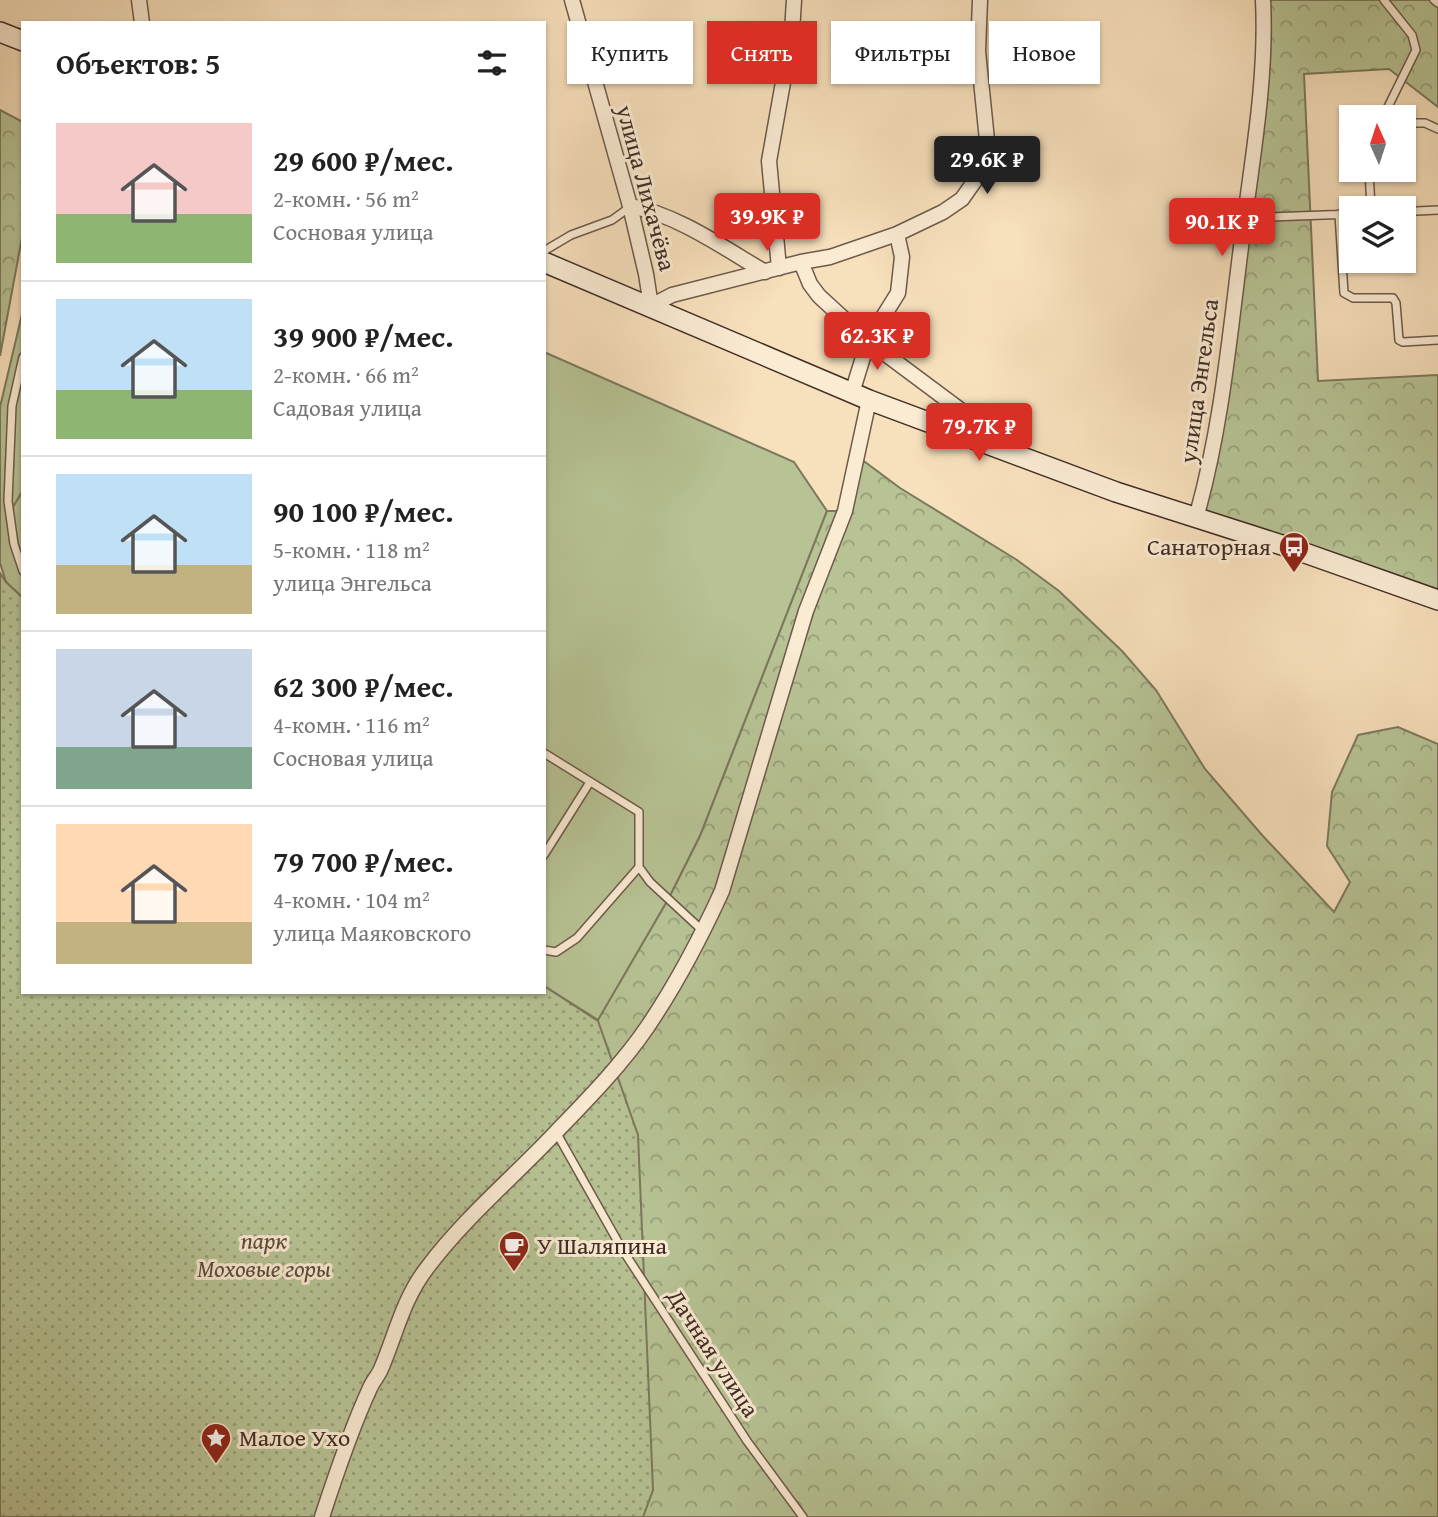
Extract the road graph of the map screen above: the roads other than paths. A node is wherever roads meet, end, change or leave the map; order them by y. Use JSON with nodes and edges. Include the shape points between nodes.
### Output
{"nodes":[{"id":1,"x":139,"y":0,"type":"edge"},
{"id":2,"x":572,"y":0,"type":"edge"},
{"id":3,"x":794,"y":0,"type":"edge"},
{"id":4,"x":979,"y":0,"type":"edge"},
{"id":5,"x":1263,"y":0,"type":"edge"},
{"id":6,"x":1384,"y":0,"type":"edge"},
{"id":7,"x":1434,"y":0,"type":"edge"},
{"id":8,"x":1438,"y":3,"type":"edge"},
{"id":9,"x":142,"y":21,"type":"edge"},
{"id":10,"x":0,"y":32,"type":"edge"},
{"id":11,"x":21,"y":40,"type":"edge"},
{"id":12,"x":1389,"y":105,"type":"edge"},
{"id":13,"x":1416,"y":123,"type":"edge"},
{"id":14,"x":1438,"y":129,"type":"edge"},
{"id":15,"x":630,"y":206,"type":"junction"},
{"id":16,"x":1438,"y":210,"type":"edge"},
{"id":17,"x":1417,"y":211,"type":"dead end"},
{"id":18,"x":1339,"y":214,"type":"edge"},
{"id":19,"x":1244,"y":219,"type":"junction"},
{"id":20,"x":897,"y":234,"type":"junction"},
{"id":21,"x":546,"y":250,"type":"edge"},
{"id":22,"x":801,"y":262,"type":"junction"},
{"id":23,"x":546,"y":263,"type":"edge"},
{"id":24,"x":772,"y":270,"type":"junction"},
{"id":25,"x":1343,"y":273,"type":"edge"},
{"id":26,"x":651,"y":306,"type":"junction"},
{"id":27,"x":1438,"y":340,"type":"edge"},
{"id":28,"x":868,"y":341,"type":"junction"},
{"id":29,"x":21,"y":366,"type":"edge"},
{"id":30,"x":861,"y":396,"type":"junction"},
{"id":31,"x":1042,"y":465,"type":"junction"},
{"id":32,"x":1196,"y":518,"type":"junction"},
{"id":33,"x":21,"y":565,"type":"edge"},
{"id":34,"x":1438,"y":600,"type":"edge"},
{"id":35,"x":546,"y":754,"type":"edge"},
{"id":36,"x":590,"y":782,"type":"junction"},
{"id":37,"x":546,"y":852,"type":"edge"},
{"id":38,"x":639,"y":867,"type":"junction"},
{"id":39,"x":704,"y":932,"type":"junction"},
{"id":40,"x":546,"y":950,"type":"edge"},
{"id":41,"x":556,"y":1132,"type":"junction"},
{"id":42,"x":322,"y":1517,"type":"edge"},
{"id":43,"x":803,"y":1517,"type":"edge"}],
"edges":[{"from":1,"to":9,"type":"street"},
{"from":2,"to":15,"type":"street","name":"улица Лихачёва"},
{"from":3,"to":24,"type":"street","via":[[769,161]]},
{"from":4,"to":20,"type":"street","via":[[978,51],[988,150],[981,172],[962,199]]},
{"from":5,"to":19,"type":"street","name":"улица Энгельса","via":[[1259,91]]},
{"from":6,"to":12,"type":"lane","via":[[1412,35],[1416,50]]},
{"from":7,"to":8,"type":"lane"},
{"from":10,"to":11,"type":"main road"},
{"from":13,"to":14,"type":"lane"},
{"from":15,"to":21,"type":"lane","via":[[612,220]]},
{"from":15,"to":24,"type":"street","via":[[648,209]]},
{"from":15,"to":26,"type":"street","name":"улица Лихачёва"},
{"from":16,"to":17,"type":"lane"},
{"from":18,"to":19,"type":"lane"},
{"from":19,"to":32,"type":"street","name":"улица Энгельса","via":[[1220,412]]},
{"from":20,"to":22,"type":"street"},
{"from":20,"to":28,"type":"street","via":[[902,257],[898,293]]},
{"from":22,"to":24,"type":"street"},
{"from":22,"to":28,"type":"street","via":[[819,296]]},
{"from":23,"to":26,"type":"main road"},
{"from":24,"to":26,"type":"street","via":[[671,295]]},
{"from":25,"to":27,"type":"lane","via":[[1344,293],[1353,298],[1393,298],[1399,340]]},
{"from":26,"to":30,"type":"main road"},
{"from":28,"to":30,"type":"street"},
{"from":28,"to":31,"type":"street"},
{"from":29,"to":33,"type":"lane","via":[[12,406],[8,501]]},
{"from":30,"to":31,"type":"main road"},
{"from":30,"to":39,"type":"street","via":[[845,511],[806,611],[722,891]]},
{"from":31,"to":32,"type":"main road"},
{"from":32,"to":34,"type":"main road"},
{"from":35,"to":36,"type":"lane"},
{"from":36,"to":37,"type":"lane"},
{"from":36,"to":38,"type":"lane","via":[[639,812]]},
{"from":38,"to":39,"type":"lane"},
{"from":38,"to":40,"type":"lane","via":[[577,938],[556,952]]},
{"from":39,"to":41,"type":"street","via":[[648,1027]]},
{"from":41,"to":42,"type":"street","via":[[453,1237],[409,1295]]},
{"from":41,"to":43,"type":"lane","name":"Дачная улица","via":[[622,1249],[747,1441]]}]}
